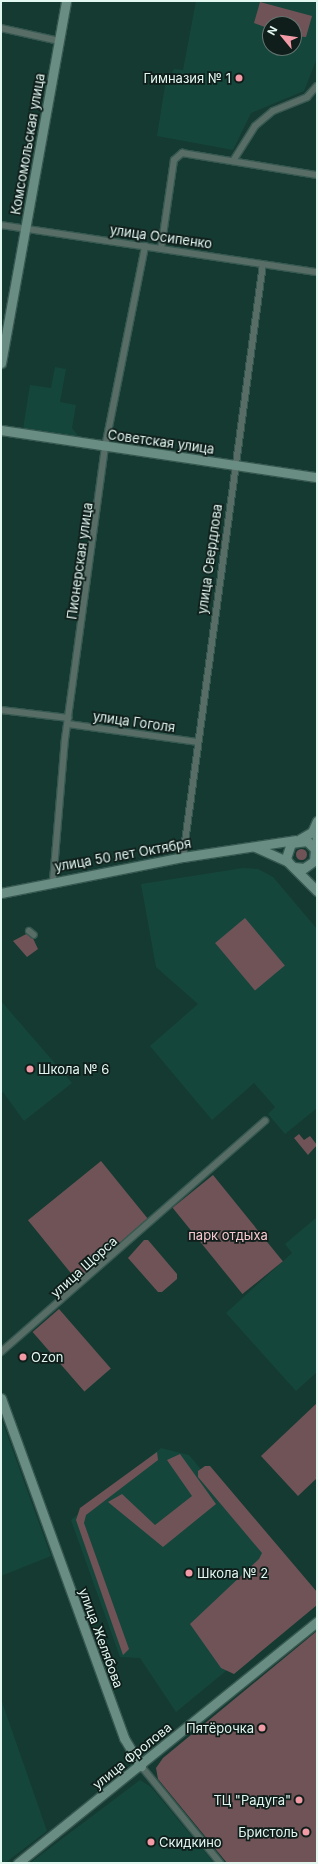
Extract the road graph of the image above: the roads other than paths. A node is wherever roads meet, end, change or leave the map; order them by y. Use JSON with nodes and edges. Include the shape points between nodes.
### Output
{"nodes":[{"id":1,"x":66,"y":1,"type":"edge"},
{"id":2,"x":1,"y":28,"type":"edge"},
{"id":3,"x":59,"y":41,"type":"junction"},
{"id":4,"x":317,"y":86,"type":"edge"},
{"id":5,"x":233,"y":161,"type":"junction"},
{"id":6,"x":317,"y":175,"type":"edge"},
{"id":7,"x":1,"y":225,"type":"edge"},
{"id":8,"x":26,"y":229,"type":"junction"},
{"id":9,"x":145,"y":246,"type":"junction"},
{"id":10,"x":161,"y":249,"type":"junction"},
{"id":11,"x":263,"y":264,"type":"junction"},
{"id":12,"x":317,"y":272,"type":"edge"},
{"id":13,"x":1,"y":363,"type":"edge"},
{"id":14,"x":1,"y":430,"type":"edge"},
{"id":15,"x":105,"y":447,"type":"junction"},
{"id":16,"x":233,"y":465,"type":"junction"},
{"id":17,"x":317,"y":478,"type":"edge"},
{"id":18,"x":1,"y":710,"type":"edge"},
{"id":19,"x":68,"y":721,"type":"junction"},
{"id":20,"x":197,"y":742,"type":"junction"},
{"id":21,"x":317,"y":821,"type":"edge"},
{"id":22,"x":317,"y":836,"type":"edge"},
{"id":23,"x":297,"y":840,"type":"junction"},
{"id":24,"x":250,"y":846,"type":"junction"},
{"id":25,"x":315,"y":856,"type":"junction"},
{"id":26,"x":183,"y":857,"type":"junction"},
{"id":27,"x":291,"y":864,"type":"junction"},
{"id":28,"x":317,"y":869,"type":"edge"},
{"id":29,"x":53,"y":881,"type":"junction"},
{"id":30,"x":317,"y":891,"type":"edge"},
{"id":31,"x":1,"y":893,"type":"edge"},
{"id":32,"x":265,"y":1121,"type":"dead end"},
{"id":33,"x":1,"y":1352,"type":"edge"},
{"id":34,"x":1,"y":1398,"type":"edge"},
{"id":35,"x":317,"y":1622,"type":"edge"},
{"id":36,"x":141,"y":1766,"type":"junction"},
{"id":37,"x":18,"y":1863,"type":"edge"},
{"id":38,"x":220,"y":1863,"type":"edge"}],
"edges":[{"from":1,"to":3,"type":"street","name":"Комсомольская улица"},
{"from":2,"to":3,"type":"street"},
{"from":3,"to":8,"type":"street","name":"Комсомольская улица"},
{"from":4,"to":5,"type":"street","via":[[307,97],[273,111],[255,126]]},
{"from":5,"to":6,"type":"street"},
{"from":5,"to":10,"type":"street","via":[[182,153],[174,160]]},
{"from":7,"to":8,"type":"street","name":"улица Осипенко"},
{"from":8,"to":9,"type":"street","name":"улица Осипенко"},
{"from":8,"to":13,"type":"street","name":"Комсомольская улица"},
{"from":9,"to":10,"type":"street","name":"улица Осипенко"},
{"from":9,"to":15,"type":"street","name":"Пионерская улица"},
{"from":10,"to":11,"type":"street","name":"улица Осипенко"},
{"from":11,"to":12,"type":"street","name":"улица Осипенко"},
{"from":11,"to":16,"type":"street","name":"улица Свердлова"},
{"from":14,"to":15,"type":"street","name":"Советская улица"},
{"from":15,"to":16,"type":"street","name":"Советская улица"},
{"from":15,"to":19,"type":"street","name":"Пионерская улица"},
{"from":16,"to":17,"type":"street","name":"Советская улица"},
{"from":16,"to":20,"type":"street","name":"улица Свердлова"},
{"from":18,"to":19,"type":"street","name":"улица Гоголя"},
{"from":19,"to":20,"type":"street","name":"улица Гоголя"},
{"from":19,"to":29,"type":"street","name":"Пионерская улица"},
{"from":20,"to":26,"type":"street","name":"улица Свердлова"},
{"from":21,"to":23,"type":"street","via":[[312,832]]},
{"from":22,"to":25,"type":"street"},
{"from":23,"to":24,"type":"street","name":"улица 50 лет Октября"},
{"from":23,"to":25,"type":"street","via":[[310,843]]},
{"from":23,"to":27,"type":"street","via":[[287,850]]},
{"from":24,"to":26,"type":"street","name":"улица 50 лет Октября"},
{"from":24,"to":27,"type":"street"},
{"from":25,"to":27,"type":"street","via":[[308,867]]},
{"from":25,"to":28,"type":"street"},
{"from":26,"to":29,"type":"street","name":"улица 50 лет Октября"},
{"from":27,"to":30,"type":"street"},
{"from":29,"to":31,"type":"street","name":"улица 50 лет Октября"},
{"from":32,"to":33,"type":"street","name":"улица Щорса"},
{"from":34,"to":36,"type":"street","name":"улица Желябова","via":[[124,1738]]},
{"from":35,"to":36,"type":"street","name":"улица Фролова"},
{"from":36,"to":37,"type":"street","name":"улица Фролова"},
{"from":36,"to":38,"type":"street","name":"улица Желябова"}]}
